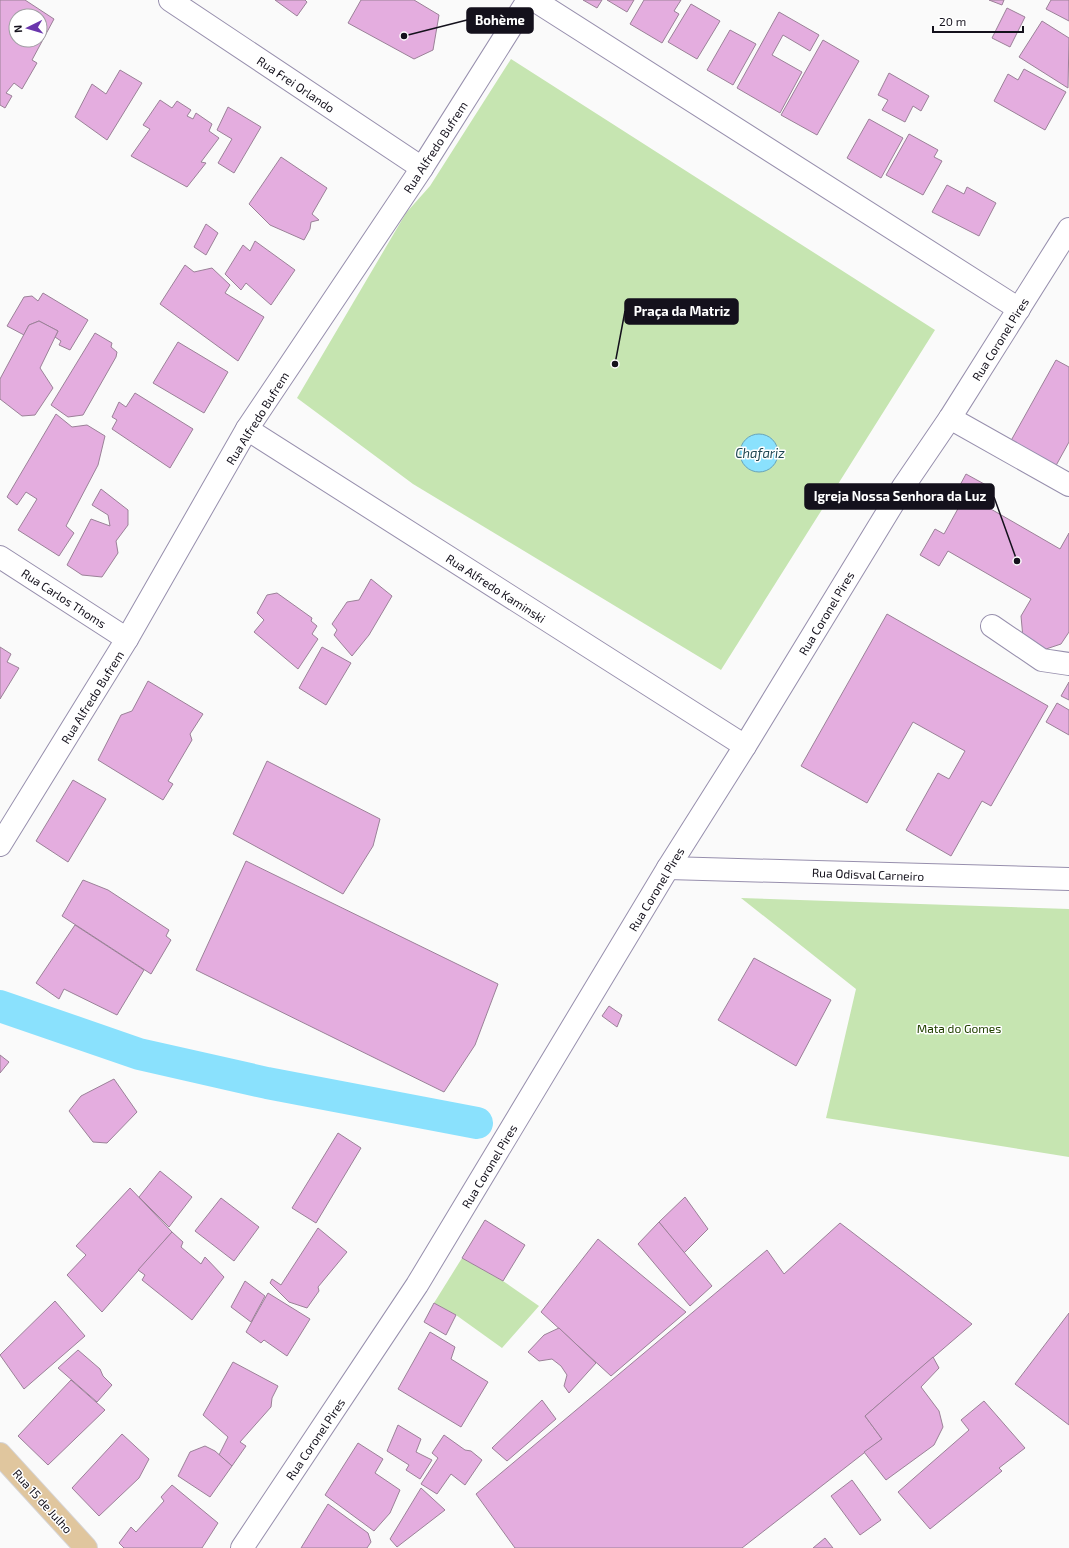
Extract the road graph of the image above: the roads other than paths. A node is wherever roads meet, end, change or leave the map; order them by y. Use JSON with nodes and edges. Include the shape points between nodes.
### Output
{"nodes":[{"id":1,"x":170,"y":0,"type":"edge"},
{"id":2,"x":528,"y":0,"type":"edge"},
{"id":3,"x":534,"y":0,"type":"edge"},
{"id":4,"x":422,"y":168,"type":"junction"},
{"id":5,"x":1069,"y":229,"type":"edge"},
{"id":6,"x":1019,"y":308,"type":"junction"},
{"id":7,"x":950,"y":418,"type":"junction"},
{"id":8,"x":247,"y":429,"type":"junction"},
{"id":9,"x":1069,"y":485,"type":"edge"},
{"id":10,"x":0,"y":557,"type":"edge"},
{"id":11,"x":992,"y":626,"type":"dead end"},
{"id":12,"x":127,"y":639,"type":"junction"},
{"id":13,"x":1069,"y":664,"type":"edge"},
{"id":14,"x":745,"y":746,"type":"junction"},
{"id":15,"x":0,"y":845,"type":"edge"},
{"id":16,"x":668,"y":868,"type":"junction"},
{"id":17,"x":1069,"y":879,"type":"edge"},
{"id":18,"x":0,"y":1454,"type":"edge"},
{"id":19,"x":86,"y":1548,"type":"edge"},
{"id":20,"x":242,"y":1548,"type":"edge"}],
"edges":[{"from":1,"to":4,"type":"street","name":"Rua Frei Orlando"},
{"from":2,"to":4,"type":"street","name":"Rua Alfredo Bufrem"},
{"from":3,"to":6,"type":"street"},
{"from":4,"to":8,"type":"street","name":"Rua Alfredo Bufrem"},
{"from":5,"to":6,"type":"street","name":"Rua Coronel Pires"},
{"from":6,"to":7,"type":"street","name":"Rua Coronel Pires"},
{"from":7,"to":9,"type":"street"},
{"from":7,"to":14,"type":"street","name":"Rua Coronel Pires","via":[[903,487]]},
{"from":8,"to":12,"type":"street","name":"Rua Alfredo Bufrem"},
{"from":8,"to":14,"type":"street","name":"Rua Alfredo Kaminski"},
{"from":10,"to":12,"type":"street","name":"Rua Carlos Thoms"},
{"from":11,"to":13,"type":"street","via":[[1042,660]]},
{"from":12,"to":15,"type":"street","name":"Rua Alfredo Bufrem"},
{"from":14,"to":16,"type":"street","name":"Rua Coronel Pires"},
{"from":16,"to":17,"type":"street","name":"Rua Odisval Carneiro"},
{"from":16,"to":20,"type":"street","name":"Rua Coronel Pires","via":[[417,1285]]},
{"from":18,"to":19,"type":"main road","name":"Rua 15 de Julho"}]}
